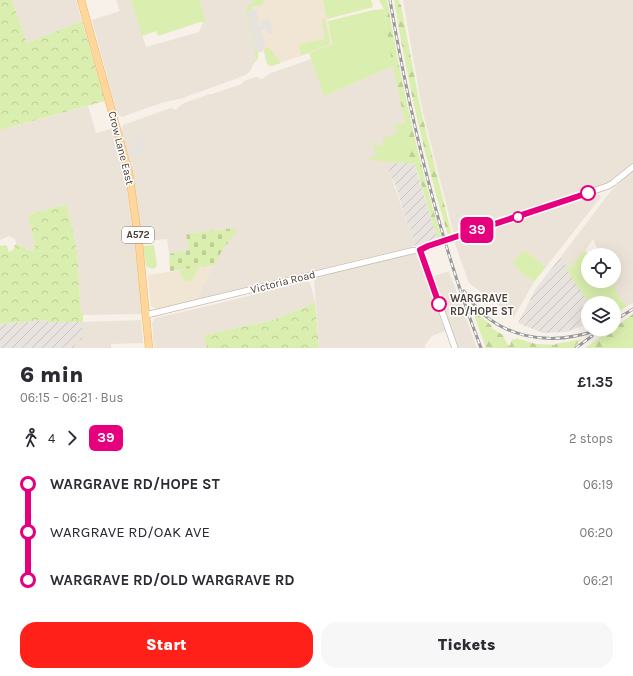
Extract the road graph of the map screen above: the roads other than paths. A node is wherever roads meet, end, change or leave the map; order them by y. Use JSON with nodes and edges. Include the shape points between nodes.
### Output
{"nodes":[{"id":1,"x":81,"y":0,"type":"edge"},
{"id":2,"x":633,"y":167,"type":"edge"},
{"id":3,"x":420,"y":250,"type":"junction"},
{"id":4,"x":146,"y":315,"type":"junction"},
{"id":5,"x":149,"y":348,"type":"edge"},
{"id":6,"x":455,"y":348,"type":"edge"}],
"edges":[{"from":1,"to":4,"type":"main road","name":"Crow Lane East","number":"A572","via":[[129,172]]},
{"from":2,"to":3,"type":"street","name":"Victoria Road","via":[[608,186]]},
{"from":3,"to":4,"type":"street","name":"Victoria Road"},
{"from":3,"to":6,"type":"street"},
{"from":4,"to":5,"type":"main road","name":"Crow Lane East","number":"A572"}]}
